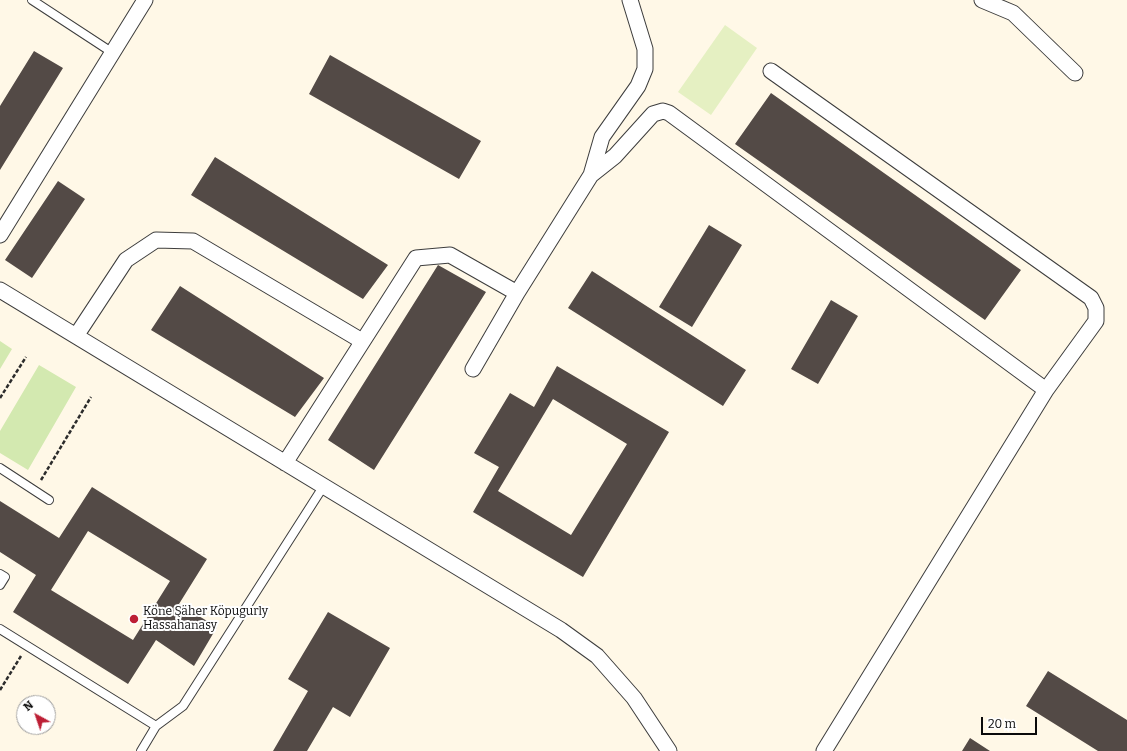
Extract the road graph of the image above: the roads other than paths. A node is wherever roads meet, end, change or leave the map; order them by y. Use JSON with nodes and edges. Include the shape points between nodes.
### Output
{"nodes":[{"id":1,"x":32,"y":0,"type":"edge"},
{"id":2,"x":145,"y":0,"type":"edge"},
{"id":3,"x":630,"y":0,"type":"edge"},
{"id":4,"x":982,"y":0,"type":"edge"},
{"id":5,"x":114,"y":52,"type":"junction"},
{"id":6,"x":771,"y":71,"type":"dead end"},
{"id":7,"x":1075,"y":73,"type":"dead end"},
{"id":8,"x":592,"y":175,"type":"junction"},
{"id":9,"x":0,"y":235,"type":"edge"},
{"id":10,"x":0,"y":290,"type":"edge"},
{"id":11,"x":517,"y":293,"type":"junction"},
{"id":12,"x":76,"y":336,"type":"junction"},
{"id":13,"x":362,"y":341,"type":"junction"},
{"id":14,"x":473,"y":369,"type":"dead end"},
{"id":15,"x":1046,"y":390,"type":"junction"},
{"id":16,"x":285,"y":463,"type":"junction"},
{"id":17,"x":0,"y":468,"type":"edge"},
{"id":18,"x":323,"y":487,"type":"junction"},
{"id":19,"x":49,"y":500,"type":"dead end"},
{"id":20,"x":0,"y":574,"type":"edge"},
{"id":21,"x":0,"y":585,"type":"edge"},
{"id":22,"x":0,"y":629,"type":"edge"},
{"id":23,"x":156,"y":726,"type":"junction"},
{"id":24,"x":141,"y":751,"type":"edge"},
{"id":25,"x":669,"y":751,"type":"edge"},
{"id":26,"x":824,"y":751,"type":"edge"}],
"edges":[{"from":1,"to":5,"type":"lane"},
{"from":2,"to":5,"type":"street"},
{"from":3,"to":8,"type":"street","via":[[645,49],[645,69],[638,86],[602,137]]},
{"from":4,"to":7,"type":"street","via":[[1013,13]]},
{"from":5,"to":9,"type":"street"},
{"from":6,"to":15,"type":"street","via":[[1091,298],[1096,308],[1096,321]]},
{"from":8,"to":11,"type":"street"},
{"from":8,"to":15,"type":"street","via":[[615,156],[653,114],[663,111],[669,113]]},
{"from":10,"to":12,"type":"street"},
{"from":11,"to":13,"type":"street","via":[[450,255],[416,258]]},
{"from":11,"to":14,"type":"street"},
{"from":12,"to":13,"type":"street","via":[[126,260],[156,240],[193,241]]},
{"from":12,"to":16,"type":"street"},
{"from":13,"to":16,"type":"street"},
{"from":15,"to":26,"type":"street"},
{"from":16,"to":18,"type":"street"},
{"from":17,"to":19,"type":"lane"},
{"from":18,"to":23,"type":"lane","via":[[183,706]]},
{"from":18,"to":25,"type":"street","via":[[562,630],[596,656],[634,698]]},
{"from":20,"to":21,"type":"lane","via":[[4,577]]},
{"from":22,"to":23,"type":"lane"},
{"from":23,"to":24,"type":"lane"}]}
